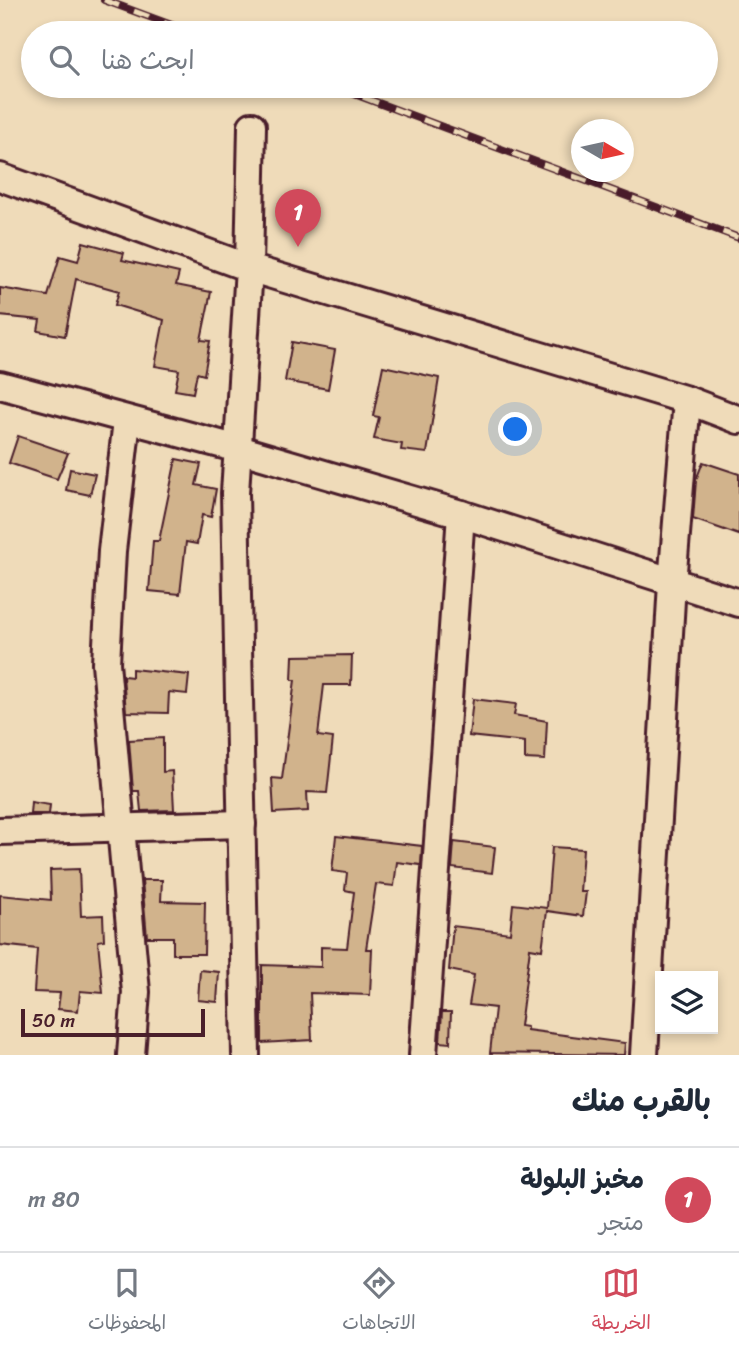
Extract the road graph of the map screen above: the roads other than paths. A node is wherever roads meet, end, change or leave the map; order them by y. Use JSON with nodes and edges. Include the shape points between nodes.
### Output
{"nodes":[{"id":1,"x":252,"y":126,"type":"dead end"},
{"id":2,"x":0,"y":177,"type":"edge"},
{"id":3,"x":249,"y":268,"type":"junction"},
{"id":4,"x":0,"y":385,"type":"edge"},
{"id":5,"x":687,"y":400,"type":"junction"},
{"id":6,"x":127,"y":420,"type":"junction"},
{"id":7,"x":739,"y":420,"type":"edge"},
{"id":8,"x":235,"y":448,"type":"junction"},
{"id":9,"x":461,"y":514,"type":"junction"},
{"id":10,"x":672,"y":583,"type":"junction"},
{"id":11,"x":739,"y":603,"type":"edge"},
{"id":12,"x":242,"y":824,"type":"junction"},
{"id":13,"x":121,"y":827,"type":"junction"},
{"id":14,"x":0,"y":831,"type":"edge"},
{"id":15,"x":131,"y":1055,"type":"edge"},
{"id":16,"x":246,"y":1055,"type":"edge"},
{"id":17,"x":423,"y":1055,"type":"edge"},
{"id":18,"x":643,"y":1055,"type":"edge"}],
"edges":[{"from":1,"to":3,"type":"street"},
{"from":2,"to":3,"type":"street"},
{"from":3,"to":5,"type":"street"},
{"from":3,"to":8,"type":"street"},
{"from":4,"to":6,"type":"street"},
{"from":5,"to":7,"type":"street"},
{"from":5,"to":10,"type":"street"},
{"from":6,"to":8,"type":"street"},
{"from":6,"to":13,"type":"street","via":[[112,551],[106,663]]},
{"from":8,"to":9,"type":"street"},
{"from":8,"to":12,"type":"street"},
{"from":9,"to":10,"type":"street"},
{"from":9,"to":17,"type":"street"},
{"from":10,"to":11,"type":"street"},
{"from":10,"to":18,"type":"street"},
{"from":12,"to":13,"type":"street"},
{"from":12,"to":16,"type":"street"},
{"from":13,"to":14,"type":"street"},
{"from":13,"to":15,"type":"street","via":[[136,992]]}]}
